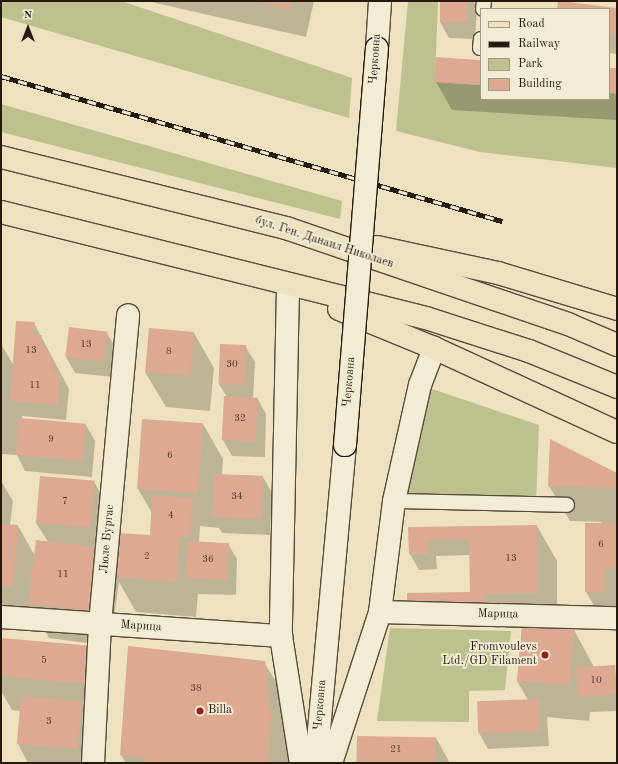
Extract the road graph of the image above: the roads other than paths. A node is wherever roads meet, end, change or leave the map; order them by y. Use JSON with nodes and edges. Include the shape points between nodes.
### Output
{"nodes":[{"id":1,"x":380,"y":1,"type":"edge"},
{"id":2,"x":1,"y":157,"type":"edge"},
{"id":3,"x":1,"y":212,"type":"edge"},
{"id":4,"x":286,"y":228,"type":"junction"},
{"id":5,"x":281,"y":283,"type":"junction"},
{"id":6,"x":617,"y":308,"type":"edge"},
{"id":7,"x":128,"y":315,"type":"dead end"},
{"id":8,"x":617,"y":345,"type":"edge"},
{"id":9,"x":434,"y":348,"type":"junction"},
{"id":10,"x":617,"y":387,"type":"edge"},
{"id":11,"x":617,"y":432,"type":"edge"},
{"id":12,"x":394,"y":501,"type":"junction"},
{"id":13,"x":567,"y":505,"type":"dead end"},
{"id":14,"x":380,"y":612,"type":"junction"},
{"id":15,"x":1,"y":617,"type":"edge"},
{"id":16,"x":617,"y":618,"type":"edge"},
{"id":17,"x":100,"y":624,"type":"junction"},
{"id":18,"x":281,"y":636,"type":"junction"},
{"id":19,"x":93,"y":763,"type":"edge"},
{"id":20,"x":300,"y":763,"type":"edge"},
{"id":21,"x":316,"y":763,"type":"edge"},
{"id":22,"x":331,"y":763,"type":"edge"}],
"edges":[{"from":1,"to":21,"type":"street","name":"Черковна","bridge":true,"via":[[345,445]]},
{"from":2,"to":4,"type":"main road","name":"бул. Ген. Данаил Николаев"},
{"from":3,"to":5,"type":"main road"},
{"from":4,"to":6,"type":"main road","via":[[498,273]]},
{"from":4,"to":8,"type":"main road","name":"бул. Ген. Данаил Николаев","via":[[568,324]]},
{"from":5,"to":9,"type":"main road"},
{"from":5,"to":10,"type":"main road","via":[[529,351]]},
{"from":5,"to":18,"type":"street"},
{"from":7,"to":17,"type":"street","name":"Люле Бургас"},
{"from":9,"to":11,"type":"main road"},
{"from":9,"to":12,"type":"street","via":[[420,385]]},
{"from":12,"to":13,"type":"lane"},
{"from":12,"to":14,"type":"street"},
{"from":14,"to":16,"type":"street","name":"Марица"},
{"from":14,"to":22,"type":"street"},
{"from":15,"to":17,"type":"street","name":"Марица"},
{"from":17,"to":18,"type":"street","name":"Марица"},
{"from":17,"to":19,"type":"street","name":"Люле Бургас"},
{"from":18,"to":20,"type":"street"}]}
